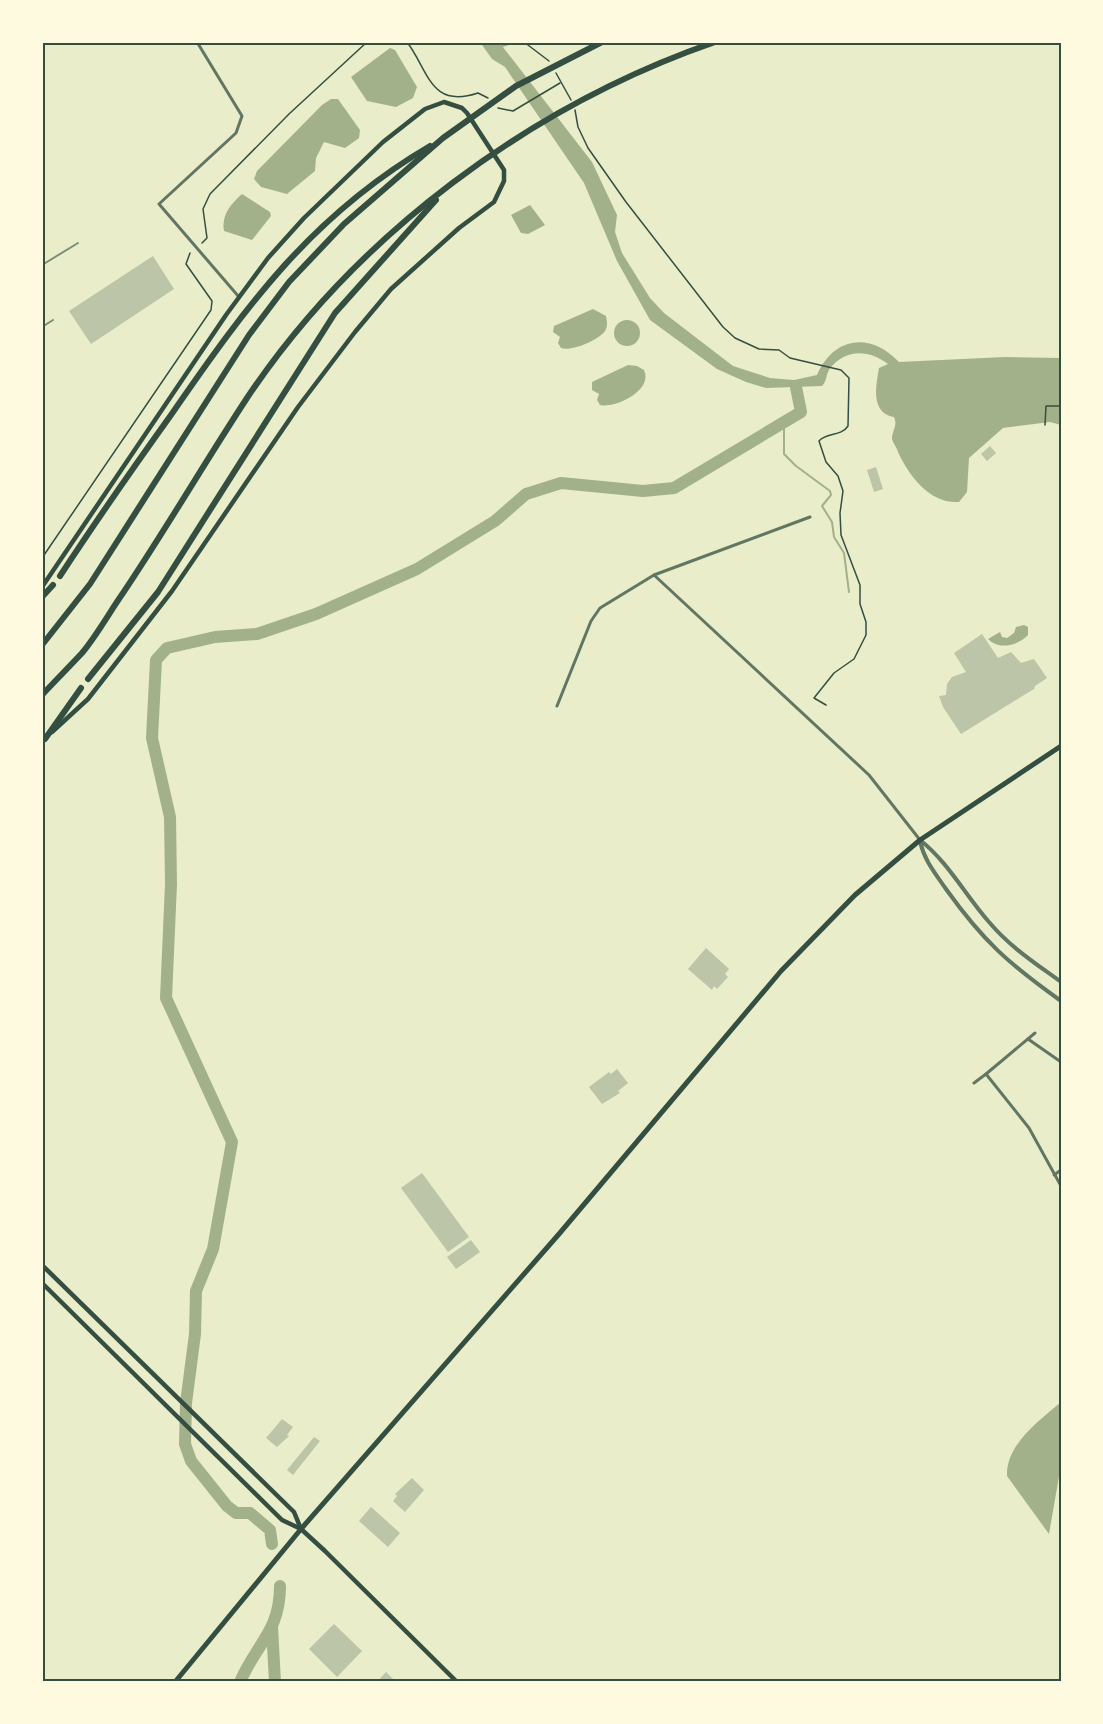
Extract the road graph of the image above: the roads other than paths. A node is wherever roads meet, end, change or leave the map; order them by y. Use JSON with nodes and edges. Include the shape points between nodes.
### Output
{"nodes":[{"id":1,"x":197,"y":42,"type":"edge"},
{"id":2,"x":602,"y":42,"type":"edge"},
{"id":3,"x":715,"y":42,"type":"edge"},
{"id":4,"x":443,"y":138,"type":"junction"},
{"id":5,"x":455,"y":179,"type":"junction"},
{"id":6,"x":239,"y":297,"type":"junction"},
{"id":7,"x":810,"y":517,"type":"dead end"},
{"id":8,"x":60,"y":576,"type":"dead end"},
{"id":9,"x":654,"y":576,"type":"junction"},
{"id":10,"x":53,"y":585,"type":"dead end"},
{"id":11,"x":42,"y":587,"type":"edge"},
{"id":12,"x":42,"y":597,"type":"edge"},
{"id":13,"x":42,"y":645,"type":"edge"},
{"id":14,"x":88,"y":679,"type":"dead end"},
{"id":15,"x":81,"y":688,"type":"dead end"},
{"id":16,"x":42,"y":695,"type":"edge"},
{"id":17,"x":557,"y":706,"type":"dead end"},
{"id":18,"x":43,"y":740,"type":"edge"},
{"id":19,"x":1061,"y":746,"type":"edge"},
{"id":20,"x":920,"y":840,"type":"junction"},
{"id":21,"x":1061,"y":982,"type":"edge"},
{"id":22,"x":1061,"y":1001,"type":"edge"},
{"id":23,"x":1035,"y":1033,"type":"dead end"},
{"id":24,"x":1028,"y":1039,"type":"junction"},
{"id":25,"x":1061,"y":1062,"type":"edge"},
{"id":26,"x":986,"y":1074,"type":"junction"},
{"id":27,"x":974,"y":1083,"type":"dead end"},
{"id":28,"x":1061,"y":1170,"type":"edge"},
{"id":29,"x":1054,"y":1175,"type":"junction"},
{"id":30,"x":1061,"y":1186,"type":"edge"},
{"id":31,"x":42,"y":1265,"type":"edge"},
{"id":32,"x":42,"y":1283,"type":"edge"},
{"id":33,"x":111,"y":1334,"type":"junction"},
{"id":34,"x":99,"y":1341,"type":"junction"},
{"id":35,"x":301,"y":1529,"type":"junction"},
{"id":36,"x":175,"y":1682,"type":"edge"},
{"id":37,"x":458,"y":1682,"type":"edge"}],
"edges":[{"from":1,"to":6,"type":"street","via":[[243,116],[236,133],[159,204]]},
{"from":2,"to":4,"type":"highway","via":[[516,86]]},
{"from":3,"to":5,"type":"highway","via":[[608,87],[548,118]]},
{"from":4,"to":8,"type":"highway","via":[[386,172],[326,221],[284,264],[207,363]]},
{"from":4,"to":13,"type":"highway","via":[[344,224],[289,282],[249,334],[90,584]]},
{"from":5,"to":14,"type":"highway","via":[[335,313],[158,591]]},
{"from":5,"to":16,"type":"highway","via":[[375,247],[293,337],[248,397],[174,517],[83,651]]},
{"from":6,"to":11,"type":"main road"},
{"from":6,"to":18,"type":"main road","via":[[304,218],[383,142],[425,109],[444,102],[462,108],[499,159],[504,181],[494,202],[391,290],[355,332],[171,591],[88,699]]},
{"from":7,"to":9,"type":"street"},
{"from":9,"to":17,"type":"street","via":[[600,608],[591,621]]},
{"from":9,"to":20,"type":"street","via":[[869,775]]},
{"from":10,"to":12,"type":"highway"},
{"from":15,"to":18,"type":"highway"},
{"from":19,"to":20,"type":"main road"},
{"from":20,"to":21,"type":"street","via":[[935,852],[991,925],[1021,954]]},
{"from":20,"to":22,"type":"street","via":[[923,857],[972,925],[1015,968]]},
{"from":20,"to":35,"type":"main road","via":[[855,895],[781,971],[560,1234]]},
{"from":23,"to":24,"type":"street"},
{"from":24,"to":25,"type":"street"},
{"from":24,"to":26,"type":"street"},
{"from":26,"to":27,"type":"street"},
{"from":26,"to":29,"type":"street","via":[[1029,1128]]},
{"from":28,"to":29,"type":"street"},
{"from":29,"to":30,"type":"street"},
{"from":31,"to":33,"type":"main road"},
{"from":32,"to":34,"type":"main road"},
{"from":33,"to":34,"type":"main road"},
{"from":33,"to":35,"type":"main road","via":[[294,1512]]},
{"from":34,"to":35,"type":"main road","via":[[282,1520]]},
{"from":35,"to":36,"type":"main road"},
{"from":35,"to":37,"type":"main road"}]}
